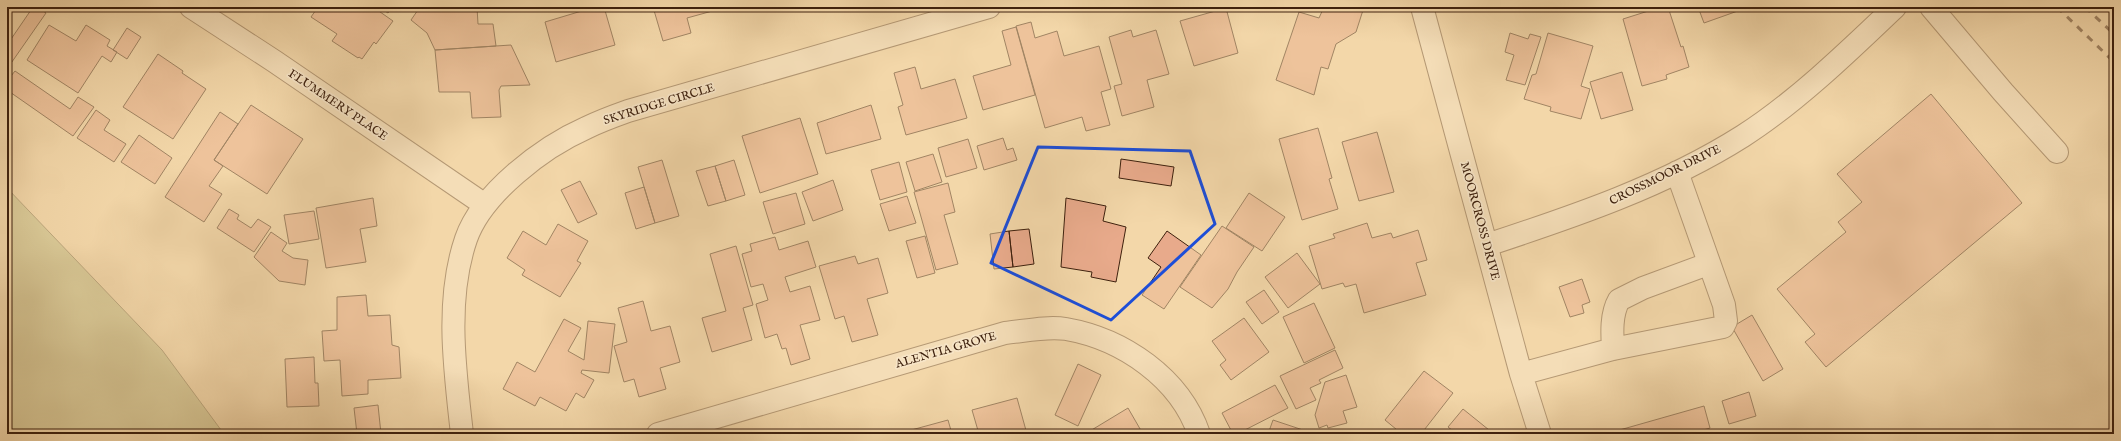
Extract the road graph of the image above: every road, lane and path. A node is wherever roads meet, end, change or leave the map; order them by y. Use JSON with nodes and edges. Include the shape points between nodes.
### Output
{"nodes":[{"id":1,"x":190,"y":7,"type":"edge"},
{"id":2,"x":989,"y":7,"type":"edge"},
{"id":3,"x":1422,"y":7,"type":"edge"},
{"id":4,"x":1895,"y":7,"type":"edge"},
{"id":5,"x":1931,"y":7,"type":"edge"},
{"id":6,"x":2057,"y":152,"type":"dead end"},
{"id":7,"x":1677,"y":172,"type":"junction"},
{"id":8,"x":485,"y":205,"type":"junction"},
{"id":9,"x":1487,"y":245,"type":"junction"},
{"id":10,"x":1708,"y":264,"type":"junction"},
{"id":11,"x":1613,"y":349,"type":"junction"},
{"id":12,"x":1521,"y":374,"type":"junction"},
{"id":13,"x":462,"y":434,"type":"edge"},
{"id":14,"x":658,"y":434,"type":"edge"},
{"id":15,"x":1199,"y":434,"type":"edge"},
{"id":16,"x":1540,"y":434,"type":"edge"}],
"edges":[{"from":1,"to":8,"type":"street","name":"FLUMMERY PLACE"},
{"from":2,"to":8,"type":"street","name":"SKYRIDGE CIRCLE","via":[[621,114],[585,128],[549,148],[513,177]]},
{"from":3,"to":9,"type":"street","name":"MOORCROSS DRIVE"},
{"from":4,"to":7,"type":"street","name":"CROSSMOOR DRIVE","via":[[1799,93],[1744,135]]},
{"from":5,"to":6,"type":"street"},
{"from":7,"to":9,"type":"street","name":"CROSSMOOR DRIVE","via":[[1633,193],[1563,220]]},
{"from":7,"to":10,"type":"street"},
{"from":8,"to":13,"type":"street","name":"SKYRIDGE CIRCLE","via":[[466,237],[455,287],[454,322]]},
{"from":9,"to":12,"type":"street","name":"MOORCROSS DRIVE"},
{"from":10,"to":11,"type":"street","via":[[1620,298],[1613,319]]},
{"from":10,"to":11,"type":"street","via":[[1725,309],[1726,321],[1723,328]]},
{"from":11,"to":12,"type":"street"},
{"from":12,"to":16,"type":"street","name":"MOORCROSS DRIVE"},
{"from":14,"to":15,"type":"street","name":"ALENTIA GROVE","via":[[1005,333],[1066,329],[1098,338],[1129,352],[1153,368],[1194,418]]}]}
